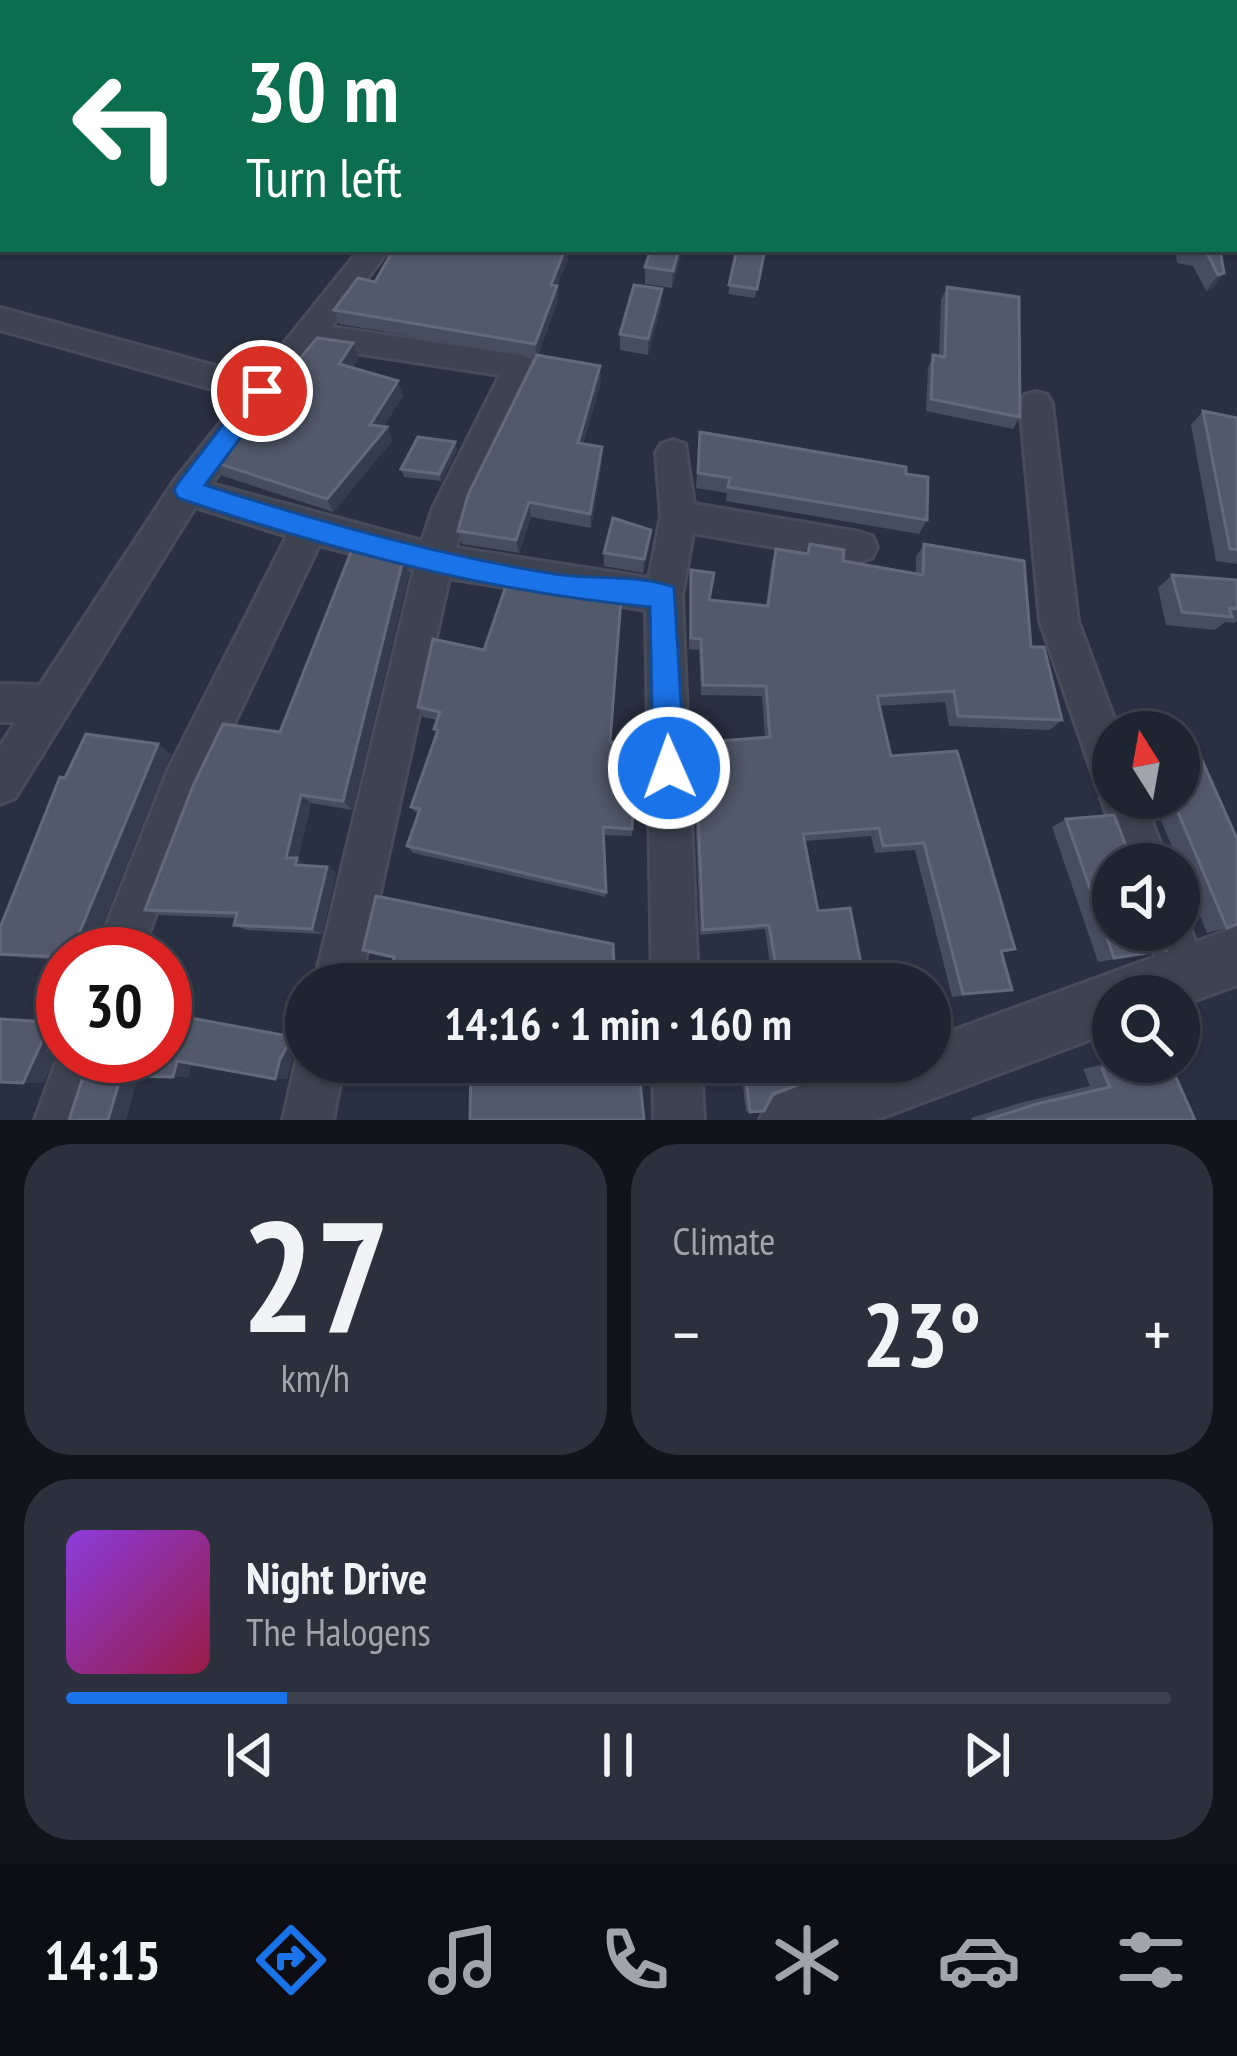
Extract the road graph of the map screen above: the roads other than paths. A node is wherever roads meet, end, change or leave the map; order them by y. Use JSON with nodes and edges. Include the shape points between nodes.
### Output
{"nodes":[{"id":1,"x":360,"y":252,"type":"edge"},
{"id":2,"x":0,"y":319,"type":"edge"},
{"id":3,"x":306,"y":334,"type":"junction"},
{"id":4,"x":262,"y":391,"type":"junction"},
{"id":5,"x":1036,"y":404,"type":"dead end"},
{"id":6,"x":673,"y":453,"type":"dead end"},
{"id":7,"x":187,"y":490,"type":"junction"},
{"id":8,"x":678,"y":516,"type":"junction"},
{"id":9,"x":308,"y":530,"type":"junction"},
{"id":10,"x":860,"y":547,"type":"dead end"},
{"id":11,"x":434,"y":560,"type":"junction"},
{"id":12,"x":664,"y":596,"type":"junction"},
{"id":13,"x":0,"y":703,"type":"edge"},
{"id":14,"x":49,"y":704,"type":"junction"},
{"id":15,"x":1092,"y":713,"type":"edge"},
{"id":16,"x":0,"y":783,"type":"edge"},
{"id":17,"x":128,"y":927,"type":"edge"},
{"id":18,"x":1197,"y":954,"type":"edge"},
{"id":19,"x":342,"y":963,"type":"edge"},
{"id":20,"x":674,"y":963,"type":"edge"},
{"id":21,"x":1163,"y":975,"type":"edge"},
{"id":22,"x":1092,"y":1011,"type":"edge"},
{"id":23,"x":73,"y":1083,"type":"edge"},
{"id":24,"x":316,"y":1083,"type":"edge"},
{"id":25,"x":678,"y":1083,"type":"edge"},
{"id":26,"x":867,"y":1107,"type":"edge"},
{"id":27,"x":60,"y":1120,"type":"edge"},
{"id":28,"x":308,"y":1120,"type":"edge"},
{"id":29,"x":679,"y":1120,"type":"edge"},
{"id":30,"x":791,"y":1120,"type":"edge"}],
"edges":[{"from":1,"to":3,"type":"street"},
{"from":2,"to":4,"type":"street"},
{"from":3,"to":4,"type":"street"},
{"from":3,"to":11,"type":"street","via":[[520,367],[450,508]]},
{"from":4,"to":7,"type":"street"},
{"from":5,"to":15,"type":"street","via":[[1059,621]]},
{"from":6,"to":8,"type":"street"},
{"from":7,"to":9,"type":"street"},
{"from":7,"to":14,"type":"street"},
{"from":8,"to":10,"type":"street"},
{"from":8,"to":12,"type":"street"},
{"from":9,"to":11,"type":"street"},
{"from":9,"to":17,"type":"street","via":[[183,785]]},
{"from":11,"to":12,"type":"street","via":[[556,586]]},
{"from":11,"to":19,"type":"street"},
{"from":12,"to":20,"type":"street"},
{"from":13,"to":14,"type":"street"},
{"from":14,"to":16,"type":"street"},
{"from":18,"to":21,"type":"street"},
{"from":22,"to":26,"type":"street"},
{"from":23,"to":27,"type":"street"},
{"from":24,"to":28,"type":"street"},
{"from":25,"to":29,"type":"street"},
{"from":26,"to":30,"type":"street"}]}
